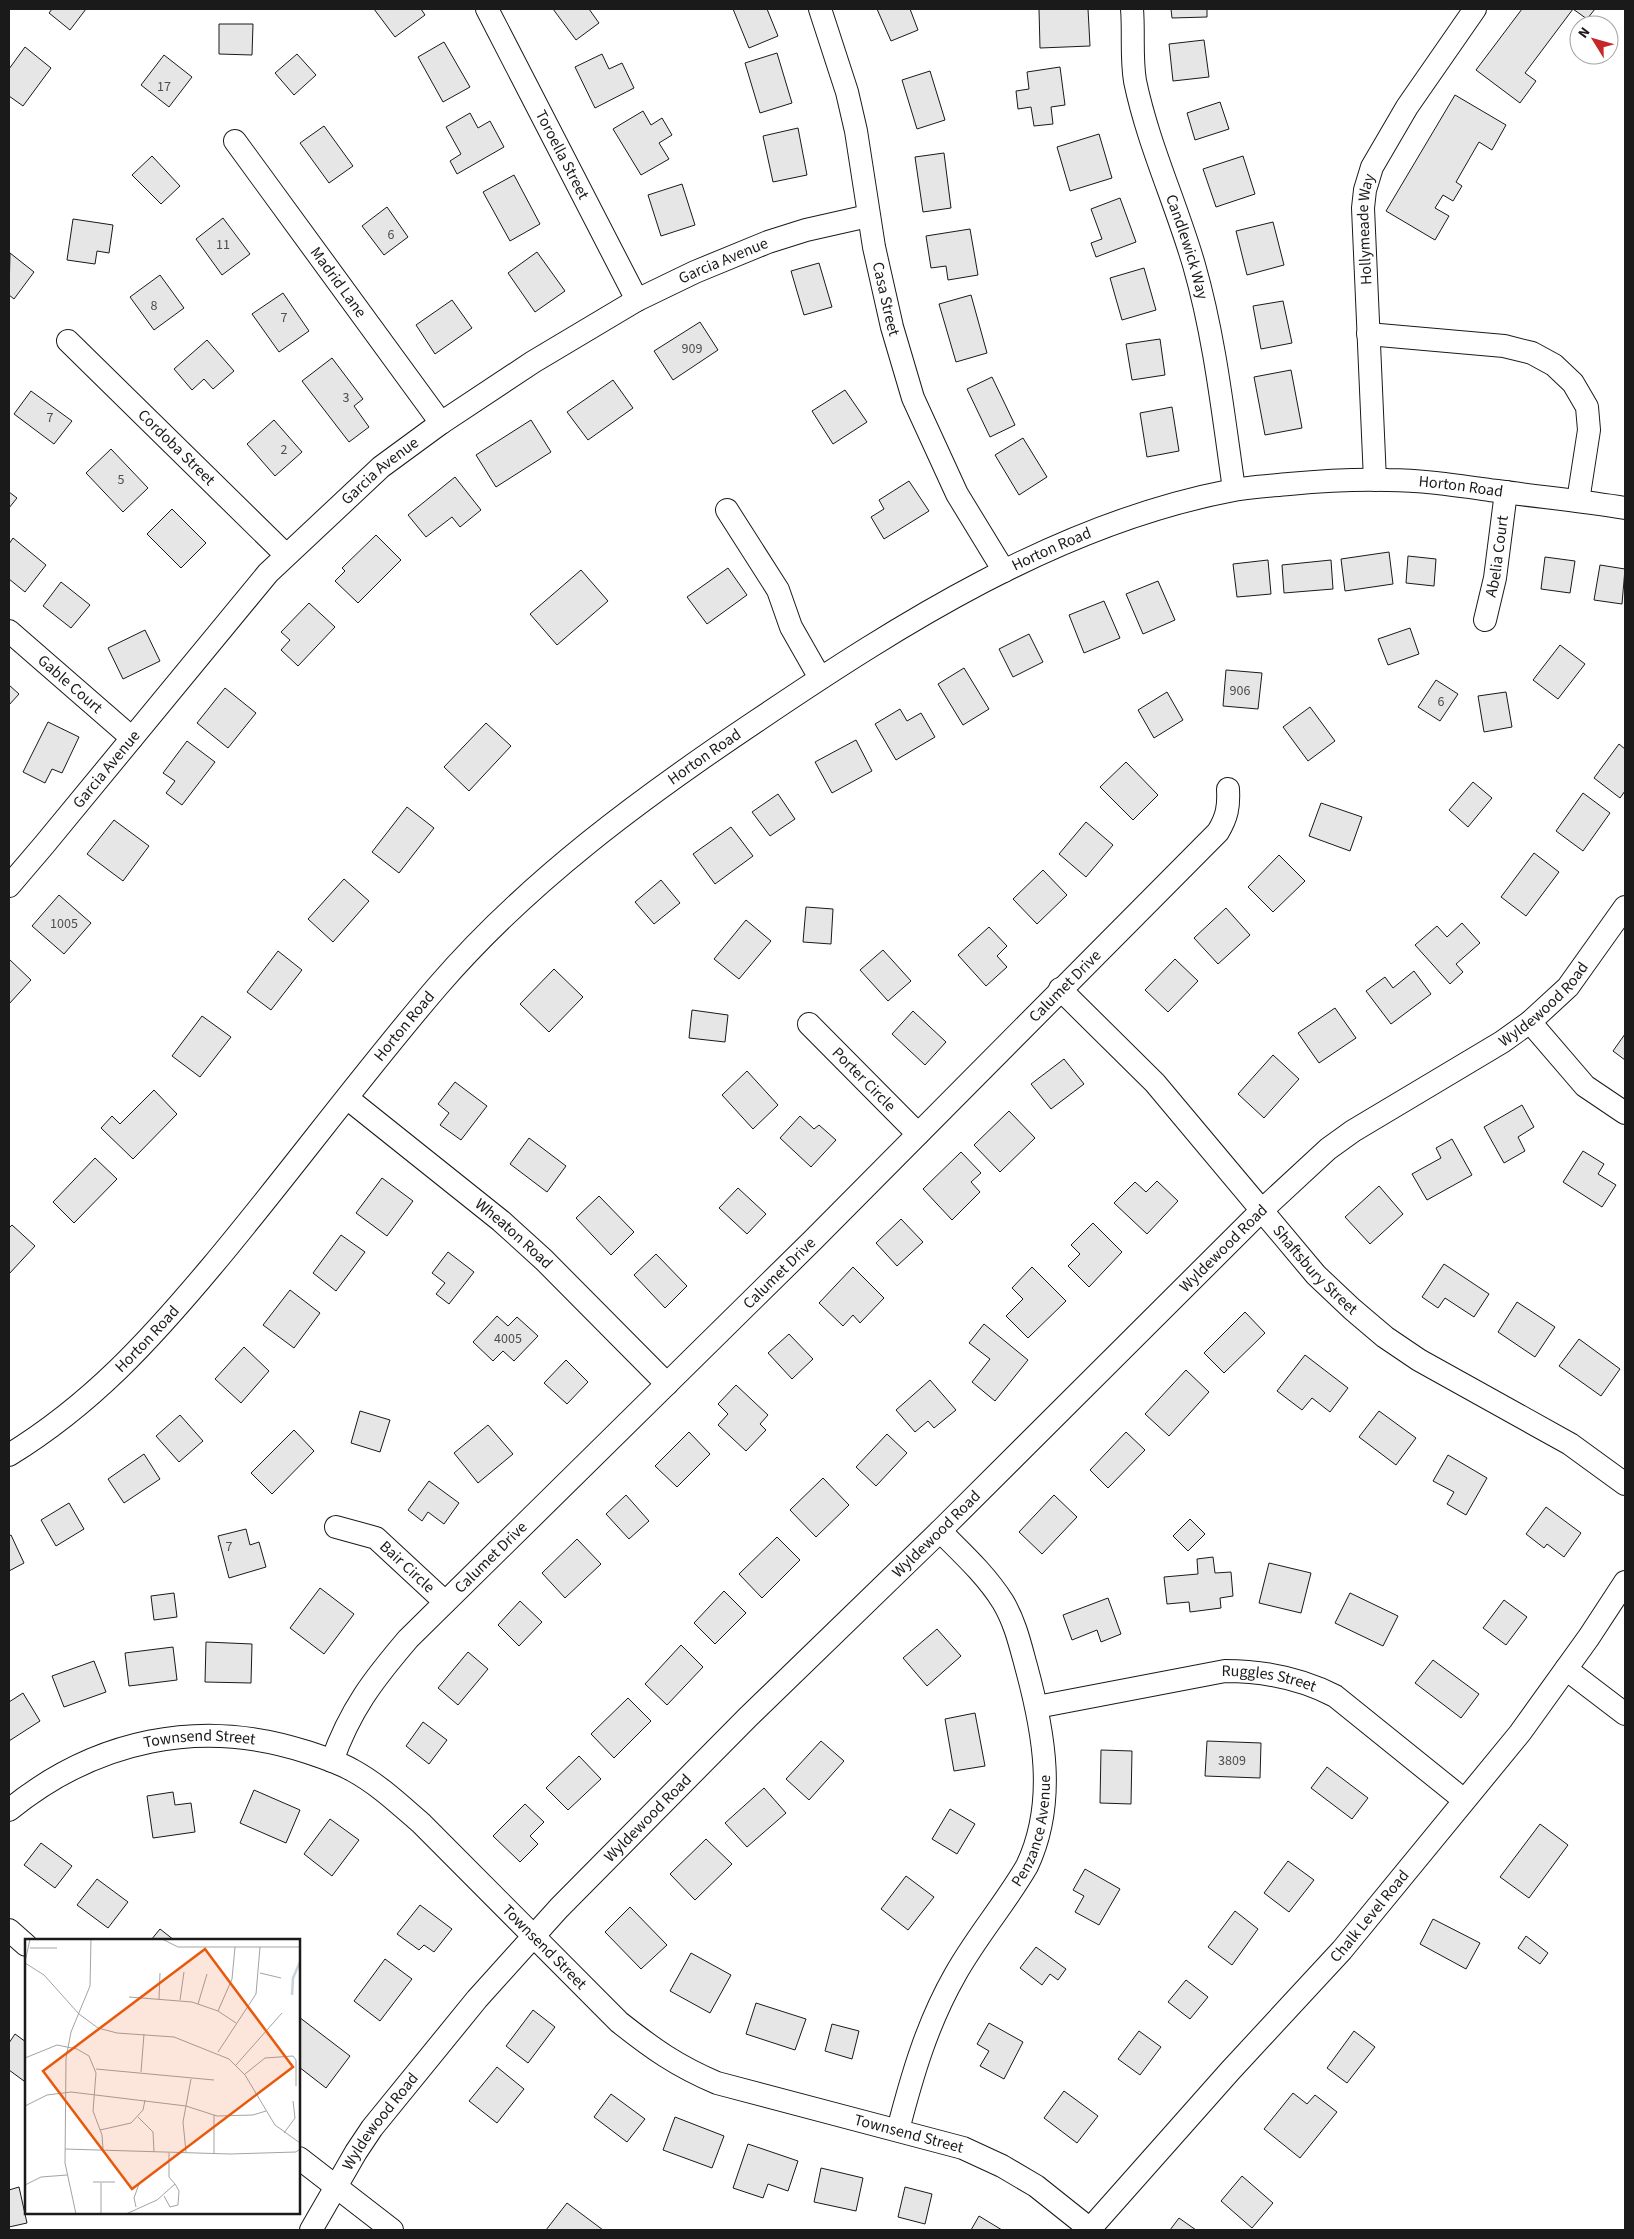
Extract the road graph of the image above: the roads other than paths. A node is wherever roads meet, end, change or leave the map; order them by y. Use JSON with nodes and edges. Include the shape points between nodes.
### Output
{"nodes":[{"id":1,"x":487,"y":9,"type":"edge"},
{"id":2,"x":820,"y":9,"type":"edge"},
{"id":3,"x":1132,"y":9,"type":"edge"},
{"id":4,"x":1475,"y":9,"type":"edge"},
{"id":5,"x":236,"y":141,"type":"dead end"},
{"id":6,"x":868,"y":216,"type":"junction"},
{"id":7,"x":637,"y":300,"type":"junction"},
{"id":8,"x":1368,"y":334,"type":"junction"},
{"id":9,"x":68,"y":341,"type":"dead end"},
{"id":10,"x":440,"y":423,"type":"junction"},
{"id":11,"x":1375,"y":480,"type":"junction"},
{"id":12,"x":1234,"y":490,"type":"junction"},
{"id":13,"x":1506,"y":492,"type":"junction"},
{"id":14,"x":1578,"y":501,"type":"junction"},
{"id":15,"x":1625,"y":508,"type":"edge"},
{"id":16,"x":727,"y":510,"type":"dead end"},
{"id":17,"x":286,"y":555,"type":"junction"},
{"id":18,"x":1004,"y":571,"type":"junction"},
{"id":19,"x":1485,"y":620,"type":"dead end"},
{"id":20,"x":9,"y":631,"type":"edge"},
{"id":21,"x":820,"y":678,"type":"junction"},
{"id":22,"x":132,"y":738,"type":"junction"},
{"id":23,"x":1228,"y":789,"type":"dead end"},
{"id":24,"x":9,"y":886,"type":"edge"},
{"id":25,"x":1625,"y":907,"type":"edge"},
{"id":26,"x":1060,"y":989,"type":"junction"},
{"id":27,"x":1530,"y":1022,"type":"junction"},
{"id":28,"x":809,"y":1024,"type":"dead end"},
{"id":29,"x":347,"y":1098,"type":"junction"},
{"id":30,"x":1625,"y":1113,"type":"edge"},
{"id":31,"x":918,"y":1134,"type":"junction"},
{"id":32,"x":1261,"y":1211,"type":"junction"},
{"id":33,"x":667,"y":1384,"type":"junction"},
{"id":34,"x":9,"y":1454,"type":"edge"},
{"id":35,"x":1625,"y":1484,"type":"edge"},
{"id":36,"x":336,"y":1527,"type":"dead end"},
{"id":37,"x":940,"y":1531,"type":"junction"},
{"id":38,"x":1625,"y":1582,"type":"edge"},
{"id":39,"x":445,"y":1602,"type":"junction"},
{"id":40,"x":1566,"y":1669,"type":"junction"},
{"id":41,"x":1037,"y":1707,"type":"junction"},
{"id":42,"x":1625,"y":1714,"type":"edge"},
{"id":43,"x":332,"y":1761,"type":"junction"},
{"id":44,"x":1464,"y":1800,"type":"junction"},
{"id":45,"x":9,"y":1810,"type":"edge"},
{"id":46,"x":9,"y":1930,"type":"edge"},
{"id":47,"x":533,"y":1936,"type":"junction"},
{"id":48,"x":25,"y":1944,"type":"edge"},
{"id":49,"x":898,"y":2130,"type":"junction"},
{"id":50,"x":300,"y":2159,"type":"edge"},
{"id":51,"x":336,"y":2187,"type":"junction"},
{"id":52,"x":311,"y":2230,"type":"edge"},
{"id":53,"x":392,"y":2230,"type":"edge"},
{"id":54,"x":1089,"y":2230,"type":"edge"}],
"edges":[{"from":1,"to":7,"type":"street","name":"Toroella Street"},
{"from":2,"to":6,"type":"street","name":"Casa Street","via":[[847,92]]},
{"from":3,"to":12,"type":"street","name":"Candlewick Way","via":[[1135,78],[1151,143],[1194,267],[1216,362]]},
{"from":4,"to":8,"type":"street","name":"Hollymeade Way","via":[[1407,107],[1372,167],[1363,208]]},
{"from":5,"to":10,"type":"street","name":"Madrid Lane"},
{"from":6,"to":7,"type":"street","name":"Garcia Avenue","via":[[768,242]]},
{"from":6,"to":18,"type":"street","name":"Casa Street","via":[[892,327],[913,398],[957,494]]},
{"from":7,"to":10,"type":"street","name":"Garcia Avenue"},
{"from":8,"to":11,"type":"street","name":"Hollymeade Way"},
{"from":8,"to":14,"type":"street","via":[[1504,346],[1532,353],[1554,365],[1573,383],[1588,407],[1590,430]]},
{"from":9,"to":17,"type":"street","name":"Cordoba Street"},
{"from":10,"to":17,"type":"street","name":"Garcia Avenue","via":[[381,467]]},
{"from":11,"to":12,"type":"street","name":"Horton Road","via":[[1322,481]]},
{"from":11,"to":13,"type":"street","name":"Horton Road"},
{"from":12,"to":18,"type":"street","name":"Horton Road","via":[[1134,517]]},
{"from":13,"to":14,"type":"street","name":"Horton Road"},
{"from":13,"to":19,"type":"street","name":"Abelia Court","via":[[1495,578]]},
{"from":14,"to":15,"type":"street","name":"Horton Road"},
{"from":16,"to":21,"type":"street","via":[[778,590],[791,627]]},
{"from":17,"to":22,"type":"street","name":"Garcia Avenue","via":[[226,622]]},
{"from":18,"to":21,"type":"street","name":"Horton Road","via":[[934,608]]},
{"from":20,"to":22,"type":"street","name":"Gable Court"},
{"from":21,"to":29,"type":"street","name":"Horton Road","via":[[635,807],[531,891],[439,984]]},
{"from":22,"to":24,"type":"street","name":"Garcia Avenue"},
{"from":23,"to":26,"type":"street","name":"Calumet Drive","via":[[1226,819],[1218,832]]},
{"from":25,"to":27,"type":"street","name":"Wyldewood Road","via":[[1568,987]]},
{"from":26,"to":31,"type":"street","name":"Calumet Drive"},
{"from":26,"to":32,"type":"street","name":"Shaftsbury Street","via":[[1155,1083]]},
{"from":27,"to":30,"type":"street","via":[[1585,1086]]},
{"from":27,"to":32,"type":"street","name":"Wyldewood Road","via":[[1353,1131],[1328,1149]]},
{"from":28,"to":31,"type":"street","name":"Porter Circle"},
{"from":29,"to":33,"type":"street","name":"Wheaton Road","via":[[544,1260]]},
{"from":29,"to":34,"type":"street","name":"Horton Road","via":[[156,1333],[83,1402]]},
{"from":31,"to":33,"type":"street","name":"Calumet Drive"},
{"from":32,"to":35,"type":"street","name":"Shaftsbury Street","via":[[1316,1275],[1385,1337],[1419,1360],[1570,1444]]},
{"from":32,"to":37,"type":"street","name":"Wyldewood Road"},
{"from":33,"to":39,"type":"street","name":"Calumet Drive"},
{"from":36,"to":39,"type":"street","name":"Bair Circle","via":[[376,1538]]},
{"from":37,"to":41,"type":"street","name":"Penzance Avenue","via":[[983,1573],[1007,1609],[1018,1636]]},
{"from":37,"to":47,"type":"street","name":"Wyldewood Road","via":[[748,1717]]},
{"from":38,"to":40,"type":"street","name":"Chalk Level Road"},
{"from":39,"to":43,"type":"street","name":"Calumet Drive","via":[[375,1678],[343,1730]]},
{"from":40,"to":42,"type":"street"},
{"from":40,"to":44,"type":"street","name":"Chalk Level Road","via":[[1520,1733]]},
{"from":41,"to":44,"type":"street","name":"Ruggles Street","via":[[1225,1671],[1282,1676],[1335,1696]]},
{"from":41,"to":49,"type":"street","name":"Penzance Avenue","via":[[1046,1788],[1035,1849],[1015,1887],[956,1974],[934,2015],[916,2062]]},
{"from":43,"to":45,"type":"street","name":"Townsend Street","via":[[264,1740],[218,1735],[162,1738],[93,1758],[59,1774]]},
{"from":43,"to":47,"type":"street","name":"Townsend Street","via":[[390,1796]]},
{"from":44,"to":54,"type":"street","name":"Chalk Level Road","via":[[1342,1950]]},
{"from":46,"to":48,"type":"street"},
{"from":47,"to":49,"type":"street","name":"Townsend Street","via":[[619,2022],[685,2069],[717,2083]]},
{"from":47,"to":51,"type":"street","name":"Wyldewood Road","via":[[372,2128]]},
{"from":49,"to":54,"type":"street","name":"Townsend Street","via":[[962,2148],[1002,2166],[1036,2186]]},
{"from":50,"to":51,"type":"street"},
{"from":51,"to":52,"type":"street","name":"Wyldewood Road"},
{"from":51,"to":53,"type":"street"}]}
